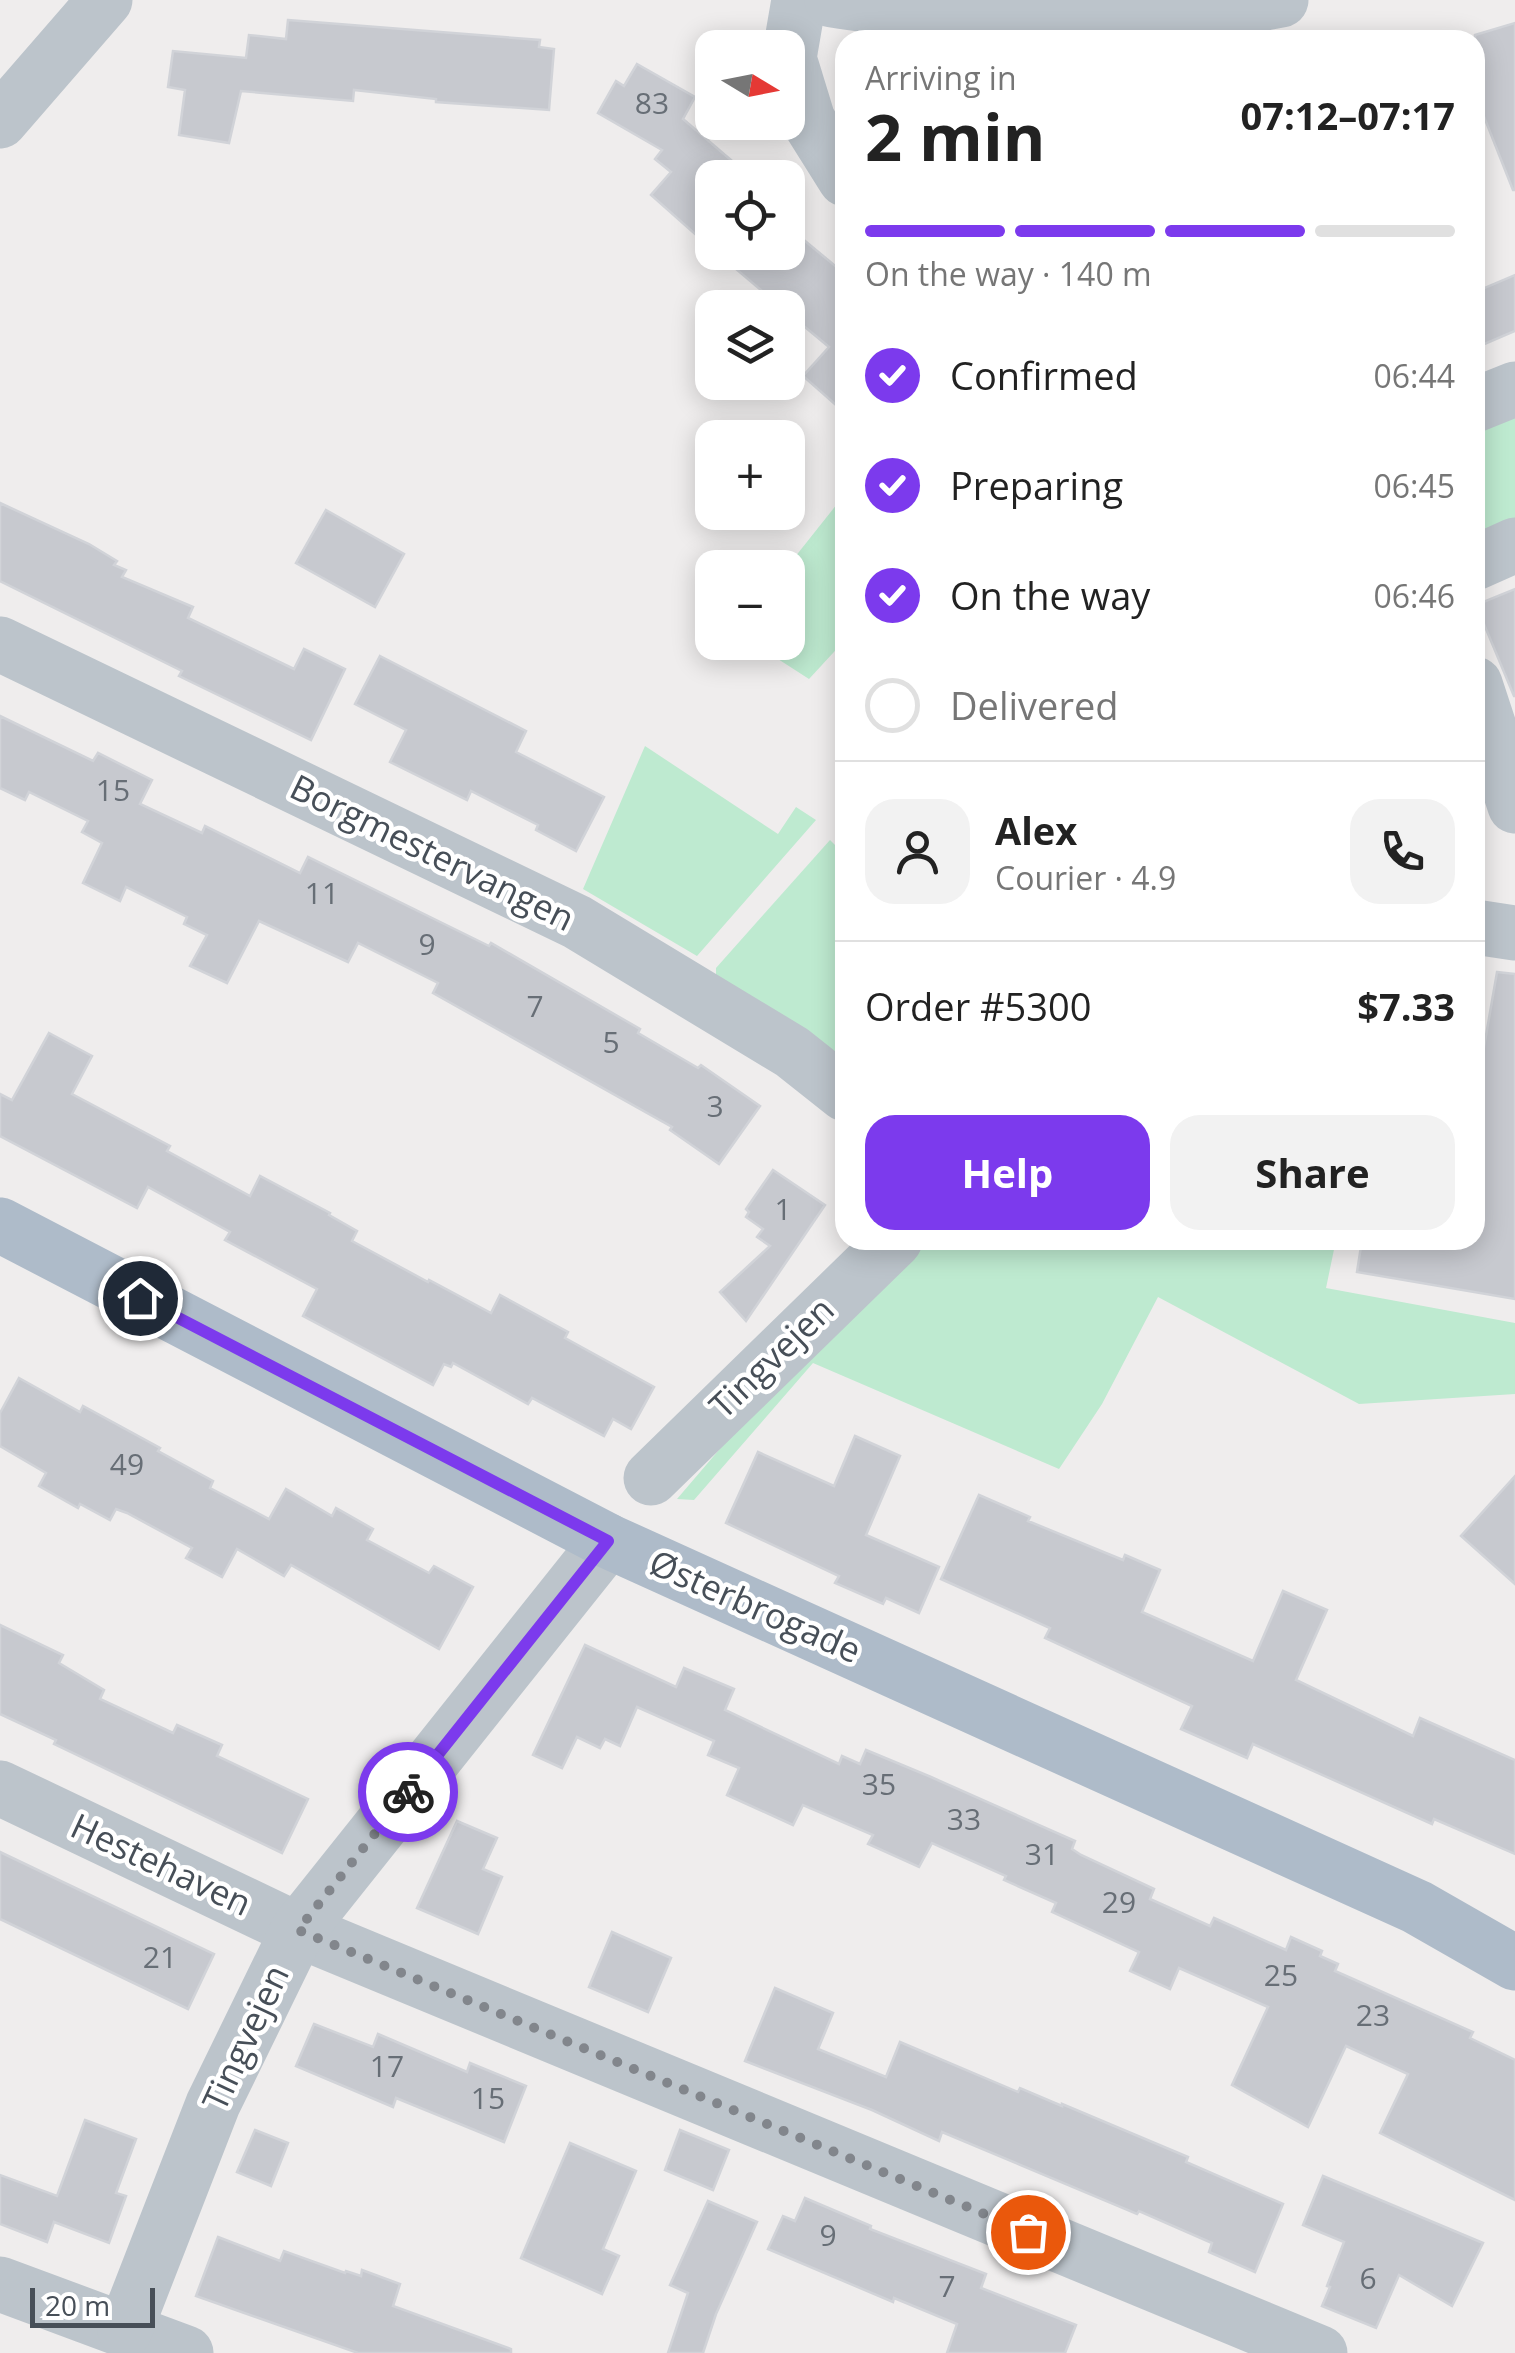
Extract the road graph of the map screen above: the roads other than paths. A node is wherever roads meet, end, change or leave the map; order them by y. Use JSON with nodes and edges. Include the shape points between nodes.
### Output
{"nodes":[{"id":1,"x":106,"y":0,"type":"edge"},
{"id":2,"x":800,"y":0,"type":"edge"},
{"id":3,"x":832,"y":0,"type":"edge"},
{"id":4,"x":1280,"y":0,"type":"edge"},
{"id":5,"x":0,"y":121,"type":"edge"},
{"id":6,"x":835,"y":164,"type":"edge"},
{"id":7,"x":1515,"y":388,"type":"edge"},
{"id":8,"x":1485,"y":400,"type":"edge"},
{"id":9,"x":1515,"y":545,"type":"edge"},
{"id":10,"x":1485,"y":558,"type":"edge"},
{"id":11,"x":0,"y":644,"type":"edge"},
{"id":12,"x":1485,"y":714,"type":"edge"},
{"id":13,"x":1515,"y":806,"type":"edge"},
{"id":14,"x":1485,"y":928,"type":"edge"},
{"id":15,"x":1515,"y":933,"type":"edge"},
{"id":16,"x":835,"y":1086,"type":"edge"},
{"id":17,"x":0,"y":1224,"type":"edge"},
{"id":18,"x":885,"y":1250,"type":"edge"},
{"id":19,"x":651,"y":1478,"type":"dead end"},
{"id":20,"x":608,"y":1541,"type":"junction"},
{"id":21,"x":0,"y":1788,"type":"edge"},
{"id":22,"x":1417,"y":1907,"type":"junction"},
{"id":23,"x":298,"y":1930,"type":"junction"},
{"id":24,"x":1515,"y":1938,"type":"edge"},
{"id":25,"x":1515,"y":1964,"type":"edge"},
{"id":26,"x":0,"y":2284,"type":"edge"},
{"id":27,"x":124,"y":2330,"type":"junction"},
{"id":28,"x":186,"y":2353,"type":"edge"},
{"id":29,"x":1320,"y":2353,"type":"edge"}],
"edges":[{"from":1,"to":5,"type":"street"},
{"from":2,"to":6,"type":"street","via":[[789,58],[808,120]]},
{"from":3,"to":4,"type":"street","via":[[1022,17],[1106,17]]},
{"from":7,"to":8,"type":"street"},
{"from":9,"to":10,"type":"street"},
{"from":11,"to":16,"type":"street","name":"Borgmestervangen","via":[[577,922],[792,1052]]},
{"from":12,"to":13,"type":"street"},
{"from":14,"to":15,"type":"street"},
{"from":17,"to":20,"type":"main road","name":"Østerbrogade"},
{"from":18,"to":19,"type":"street","name":"Tingvejen"},
{"from":20,"to":22,"type":"main road","name":"Østerbrogade"},
{"from":20,"to":23,"type":"street","name":"Tingvejen"},
{"from":21,"to":23,"type":"street","name":"Hestehaven"},
{"from":22,"to":24,"type":"main road","name":"Østerbrogade"},
{"from":22,"to":25,"type":"main road","name":"Østerbrogade"},
{"from":23,"to":27,"type":"street","name":"Tingvejen","via":[[213,2104]]},
{"from":23,"to":29,"type":"street","name":"Hestehaven"},
{"from":26,"to":27,"type":"street"},
{"from":27,"to":28,"type":"street"}]}
